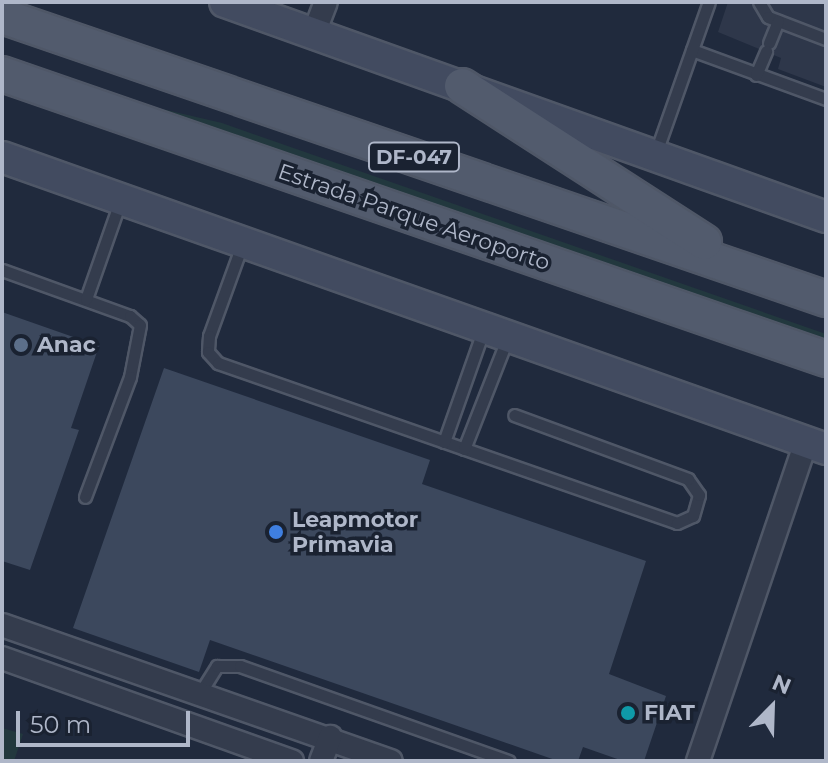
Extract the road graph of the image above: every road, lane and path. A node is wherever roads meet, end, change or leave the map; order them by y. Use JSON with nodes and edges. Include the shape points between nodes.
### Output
{"nodes":[{"id":1,"x":225,"y":2,"type":"edge"},
{"id":2,"x":326,"y":2,"type":"edge"},
{"id":3,"x":709,"y":2,"type":"edge"},
{"id":4,"x":759,"y":2,"type":"edge"},
{"id":5,"x":2,"y":16,"type":"edge"},
{"id":6,"x":778,"y":21,"type":"junction"},
{"id":7,"x":314,"y":33,"type":"junction"},
{"id":8,"x":826,"y":39,"type":"edge"},
{"id":9,"x":692,"y":50,"type":"junction"},
{"id":10,"x":2,"y":74,"type":"edge"},
{"id":11,"x":756,"y":75,"type":"junction"},
{"id":12,"x":462,"y":86,"type":"junction"},
{"id":13,"x":826,"y":99,"type":"edge"},
{"id":14,"x":655,"y":155,"type":"junction"},
{"id":15,"x":2,"y":157,"type":"edge"},
{"id":16,"x":121,"y":199,"type":"junction"},
{"id":17,"x":826,"y":217,"type":"edge"},
{"id":18,"x":242,"y":245,"type":"junction"},
{"id":19,"x":2,"y":270,"type":"edge"},
{"id":20,"x":748,"y":270,"type":"junction"},
{"id":21,"x":86,"y":299,"type":"junction"},
{"id":22,"x":826,"y":299,"type":"edge"},
{"id":23,"x":495,"y":335,"type":"junction"},
{"id":24,"x":826,"y":359,"type":"edge"},
{"id":25,"x":514,"y":415,"type":"dead end"},
{"id":26,"x":444,"y":442,"type":"junction"},
{"id":27,"x":816,"y":446,"type":"edge"},
{"id":28,"x":464,"y":449,"type":"junction"},
{"id":29,"x":85,"y":497,"type":"dead end"},
{"id":30,"x":2,"y":625,"type":"edge"},
{"id":31,"x":2,"y":658,"type":"edge"},
{"id":32,"x":200,"y":693,"type":"junction"},
{"id":33,"x":330,"y":737,"type":"junction"},
{"id":34,"x":292,"y":761,"type":"edge"},
{"id":35,"x":321,"y":761,"type":"edge"},
{"id":36,"x":391,"y":761,"type":"edge"},
{"id":37,"x":509,"y":761,"type":"edge"},
{"id":38,"x":698,"y":761,"type":"edge"}],
"edges":[{"from":1,"to":7,"type":"street"},
{"from":2,"to":7,"type":"street"},
{"from":3,"to":9,"type":"lane"},
{"from":4,"to":6,"type":"lane","via":[[764,13]]},
{"from":5,"to":20,"type":"main road","number":"DF-047"},
{"from":6,"to":8,"type":"lane"},
{"from":6,"to":11,"type":"lane"},
{"from":7,"to":12,"type":"street"},
{"from":9,"to":11,"type":"lane"},
{"from":9,"to":14,"type":"lane"},
{"from":10,"to":24,"type":"main road","name":"Estrada Parque Aeroporto","number":"DF-047"},
{"from":11,"to":13,"type":"lane"},
{"from":12,"to":14,"type":"street"},
{"from":12,"to":20,"type":"main road"},
{"from":14,"to":17,"type":"street"},
{"from":15,"to":16,"type":"street"},
{"from":16,"to":18,"type":"street"},
{"from":16,"to":21,"type":"lane"},
{"from":18,"to":23,"type":"street"},
{"from":18,"to":26,"type":"lane","via":[[209,336],[210,358]]},
{"from":19,"to":21,"type":"lane"},
{"from":20,"to":22,"type":"main road","number":"DF-047"},
{"from":21,"to":29,"type":"lane","via":[[130,316],[140,325],[141,338]]},
{"from":23,"to":26,"type":"lane"},
{"from":23,"to":27,"type":"street"},
{"from":23,"to":28,"type":"lane"},
{"from":25,"to":28,"type":"lane","via":[[688,479],[699,495],[693,516],[677,523]]},
{"from":26,"to":28,"type":"lane"},
{"from":27,"to":38,"type":"street"},
{"from":30,"to":32,"type":"street"},
{"from":31,"to":34,"type":"street"},
{"from":32,"to":33,"type":"street"},
{"from":32,"to":37,"type":"lane","via":[[217,666],[240,666]]},
{"from":33,"to":35,"type":"street"},
{"from":33,"to":36,"type":"street"}]}
